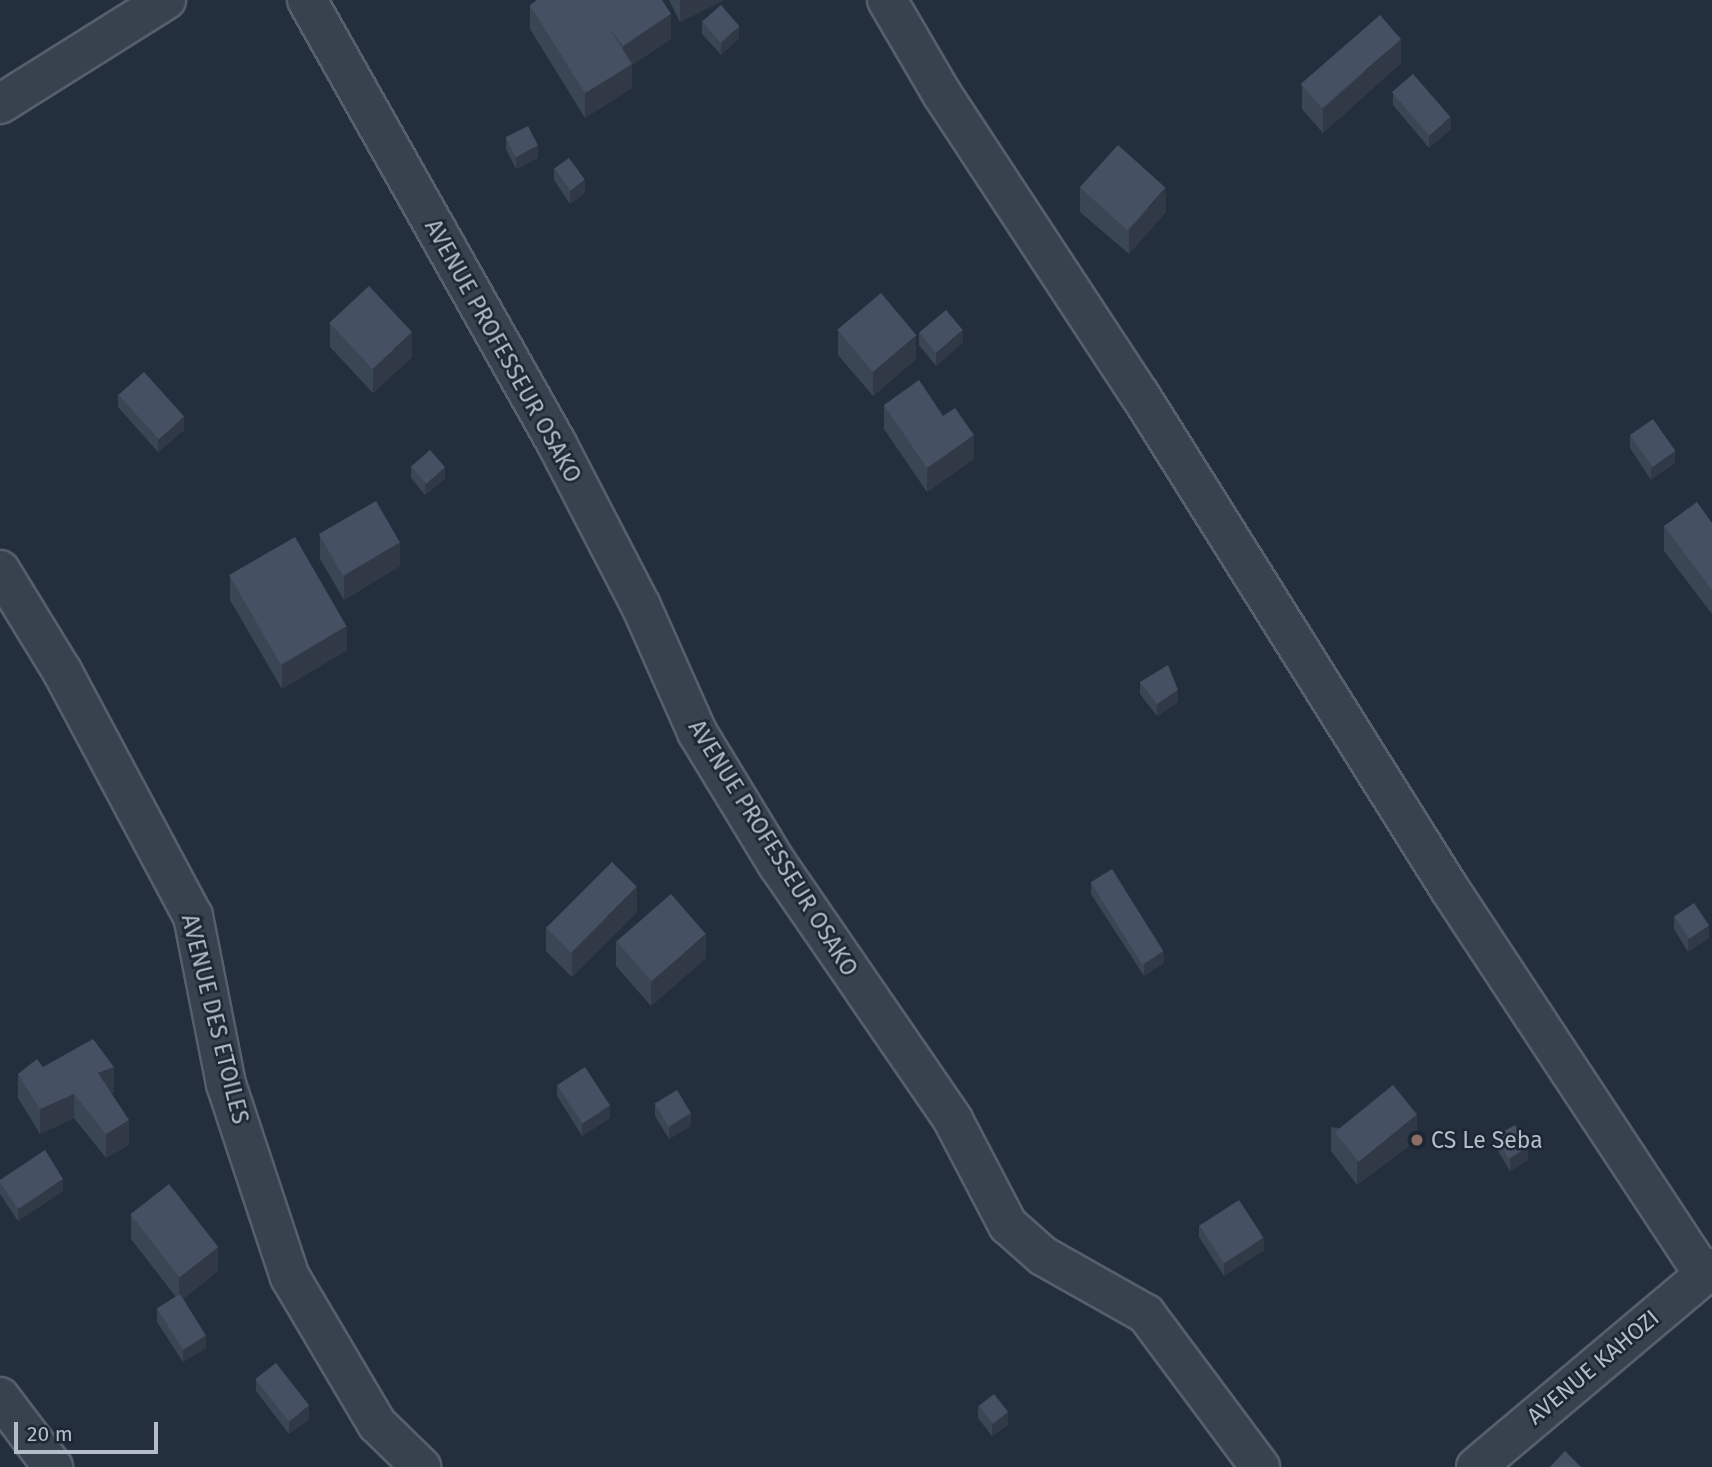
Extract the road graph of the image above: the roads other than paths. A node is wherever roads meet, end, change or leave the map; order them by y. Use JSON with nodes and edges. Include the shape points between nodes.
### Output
{"nodes":[{"id":1,"x":166,"y":0,"type":"edge"},
{"id":2,"x":307,"y":0,"type":"edge"},
{"id":3,"x":887,"y":0,"type":"edge"},
{"id":4,"x":0,"y":104,"type":"edge"},
{"id":5,"x":0,"y":570,"type":"edge"},
{"id":6,"x":1708,"y":1271,"type":"edge"},
{"id":7,"x":0,"y":1397,"type":"edge"},
{"id":8,"x":53,"y":1467,"type":"edge"},
{"id":9,"x":421,"y":1467,"type":"edge"},
{"id":10,"x":1260,"y":1467,"type":"edge"},
{"id":11,"x":1476,"y":1467,"type":"edge"}],
"edges":[{"from":1,"to":4,"type":"street"},
{"from":2,"to":10,"type":"street","name":"AVENUE PROFESSEUR OSAKO","via":[[557,444],[641,606],[697,732],[786,876],[916,1061],[1008,1225],[1043,1256],[1146,1314]]},
{"from":3,"to":6,"type":"street","via":[[942,94],[1140,395],[1442,876]]},
{"from":5,"to":9,"type":"street","name":"AVENUE DES ETOILES","via":[[62,671],[193,916],[226,1084],[290,1277],[377,1424]]},
{"from":6,"to":11,"type":"street","name":"AVENUE KAHOZI"},
{"from":7,"to":8,"type":"street"}]}
